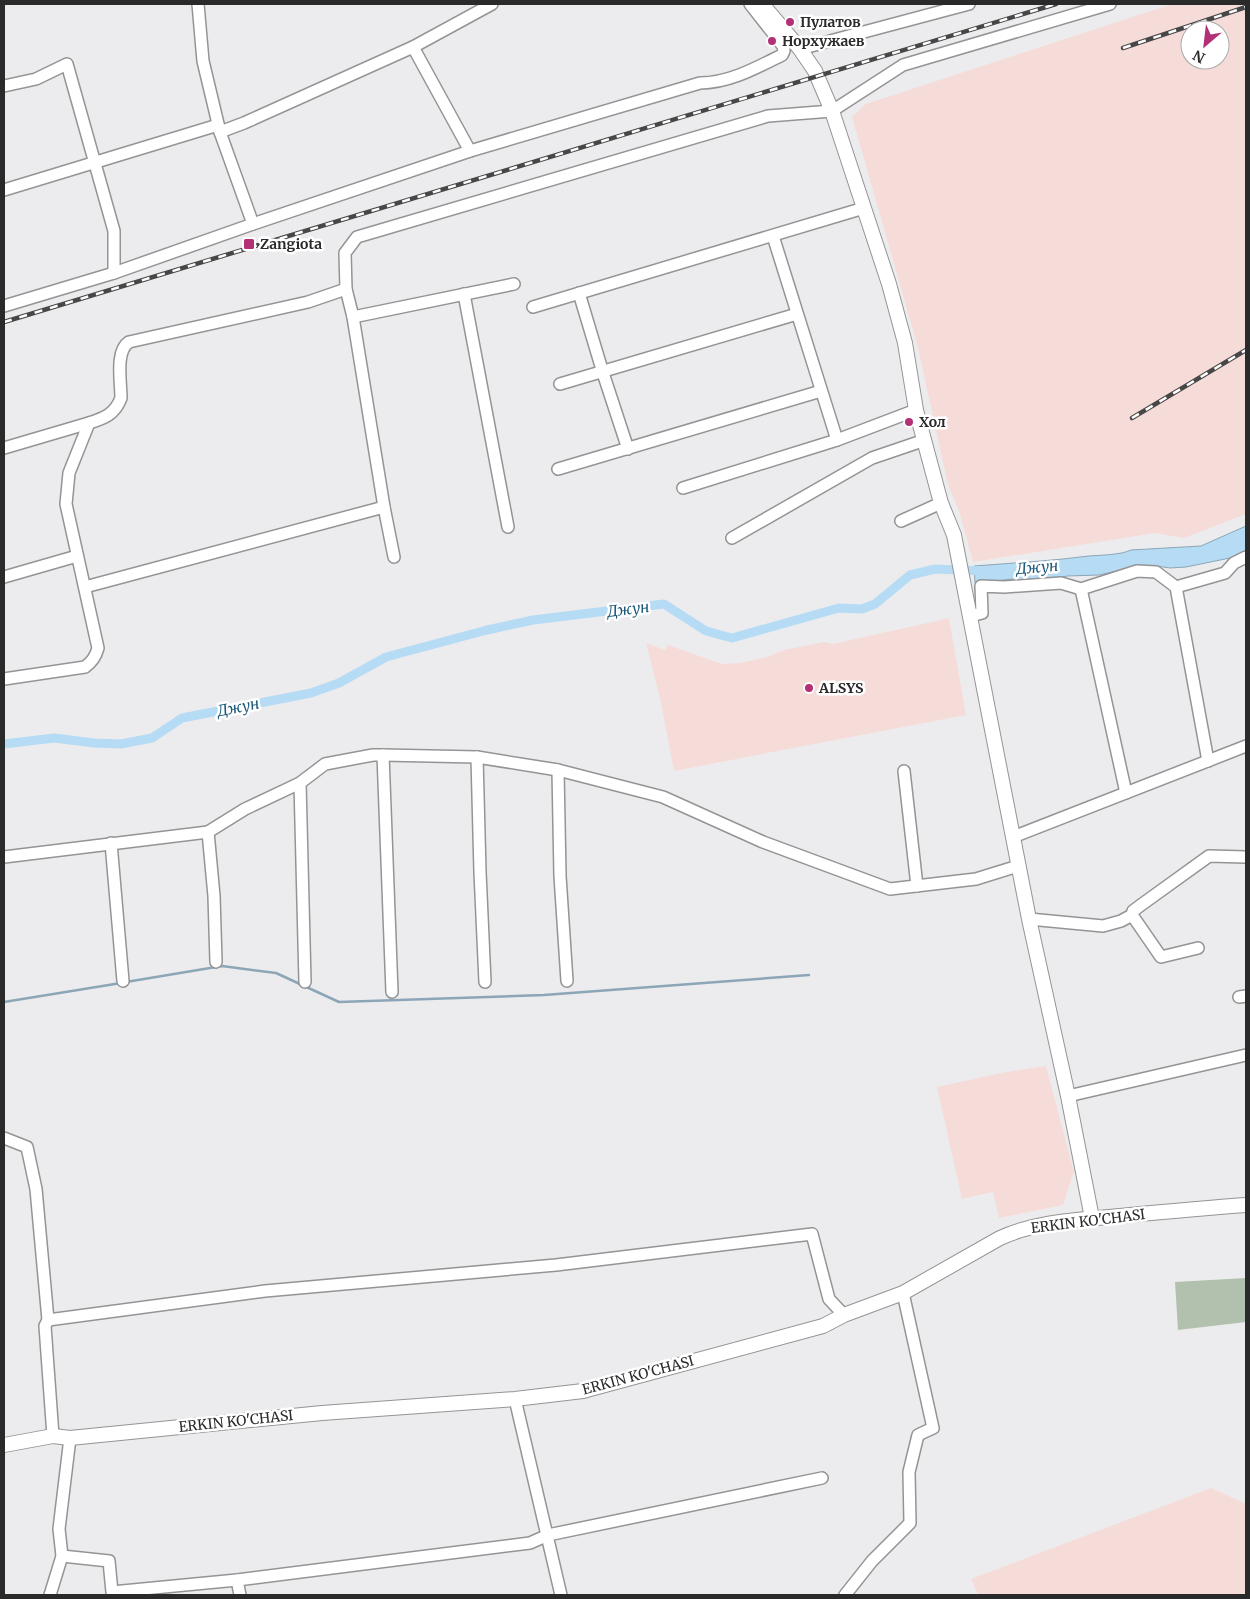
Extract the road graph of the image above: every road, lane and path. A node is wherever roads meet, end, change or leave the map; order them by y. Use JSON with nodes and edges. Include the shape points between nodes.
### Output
{"nodes":[{"id":1,"x":198,"y":4,"type":"edge"},
{"id":2,"x":492,"y":4,"type":"edge"},
{"id":3,"x":750,"y":4,"type":"edge"},
{"id":4,"x":762,"y":4,"type":"edge"},
{"id":5,"x":969,"y":4,"type":"edge"},
{"id":6,"x":1110,"y":4,"type":"edge"},
{"id":7,"x":413,"y":46,"type":"junction"},
{"id":8,"x":800,"y":49,"type":"junction"},
{"id":9,"x":4,"y":86,"type":"edge"},
{"id":10,"x":832,"y":111,"type":"junction"},
{"id":11,"x":219,"y":129,"type":"junction"},
{"id":12,"x":470,"y":151,"type":"junction"},
{"id":13,"x":94,"y":162,"type":"junction"},
{"id":14,"x":4,"y":190,"type":"edge"},
{"id":15,"x":864,"y":208,"type":"junction"},
{"id":16,"x":253,"y":224,"type":"junction"},
{"id":17,"x":773,"y":236,"type":"junction"},
{"id":18,"x":114,"y":273,"type":"junction"},
{"id":19,"x":514,"y":284,"type":"dead end"},
{"id":20,"x":346,"y":289,"type":"junction"},
{"id":21,"x":579,"y":293,"type":"junction"},
{"id":22,"x":464,"y":294,"type":"junction"},
{"id":23,"x":4,"y":306,"type":"edge"},
{"id":24,"x":533,"y":307,"type":"dead end"},
{"id":25,"x":797,"y":314,"type":"junction"},
{"id":26,"x":354,"y":317,"type":"junction"},
{"id":27,"x":603,"y":373,"type":"junction"},
{"id":28,"x":560,"y":384,"type":"dead end"},
{"id":29,"x":821,"y":391,"type":"junction"},
{"id":30,"x":916,"y":410,"type":"junction"},
{"id":31,"x":89,"y":423,"type":"junction"},
{"id":32,"x":836,"y":440,"type":"junction"},
{"id":33,"x":925,"y":440,"type":"junction"},
{"id":34,"x":4,"y":448,"type":"edge"},
{"id":35,"x":628,"y":449,"type":"junction"},
{"id":36,"x":558,"y":470,"type":"dead end"},
{"id":37,"x":683,"y":488,"type":"dead end"},
{"id":38,"x":941,"y":503,"type":"junction"},
{"id":39,"x":384,"y":507,"type":"junction"},
{"id":40,"x":901,"y":520,"type":"dead end"},
{"id":41,"x":508,"y":527,"type":"dead end"},
{"id":42,"x":732,"y":538,"type":"dead end"},
{"id":43,"x":76,"y":556,"type":"junction"},
{"id":44,"x":394,"y":557,"type":"dead end"},
{"id":45,"x":1246,"y":557,"type":"edge"},
{"id":46,"x":4,"y":577,"type":"edge"},
{"id":47,"x":86,"y":586,"type":"junction"},
{"id":48,"x":1176,"y":586,"type":"junction"},
{"id":49,"x":1081,"y":589,"type":"junction"},
{"id":50,"x":971,"y":616,"type":"junction"},
{"id":51,"x":4,"y":679,"type":"edge"},
{"id":52,"x":1246,"y":746,"type":"edge"},
{"id":53,"x":384,"y":754,"type":"junction"},
{"id":54,"x":477,"y":757,"type":"junction"},
{"id":55,"x":1208,"y":762,"type":"junction"},
{"id":56,"x":558,"y":770,"type":"junction"},
{"id":57,"x":904,"y":771,"type":"dead end"},
{"id":58,"x":300,"y":783,"type":"junction"},
{"id":59,"x":1126,"y":793,"type":"junction"},
{"id":60,"x":208,"y":832,"type":"junction"},
{"id":61,"x":1013,"y":836,"type":"junction"},
{"id":62,"x":111,"y":843,"type":"junction"},
{"id":63,"x":4,"y":857,"type":"edge"},
{"id":64,"x":1246,"y":857,"type":"edge"},
{"id":65,"x":1018,"y":866,"type":"junction"},
{"id":66,"x":917,"y":886,"type":"junction"},
{"id":67,"x":1132,"y":915,"type":"junction"},
{"id":68,"x":1029,"y":919,"type":"junction"},
{"id":69,"x":1198,"y":948,"type":"dead end"},
{"id":70,"x":216,"y":962,"type":"dead end"},
{"id":71,"x":123,"y":981,"type":"dead end"},
{"id":72,"x":567,"y":981,"type":"dead end"},
{"id":73,"x":305,"y":982,"type":"dead end"},
{"id":74,"x":485,"y":982,"type":"dead end"},
{"id":75,"x":392,"y":992,"type":"dead end"},
{"id":76,"x":1246,"y":1055,"type":"edge"},
{"id":77,"x":1068,"y":1096,"type":"junction"},
{"id":78,"x":4,"y":1138,"type":"edge"},
{"id":79,"x":1246,"y":1204,"type":"edge"},
{"id":80,"x":1092,"y":1218,"type":"junction"},
{"id":81,"x":903,"y":1293,"type":"junction"},
{"id":82,"x":844,"y":1315,"type":"junction"},
{"id":83,"x":48,"y":1320,"type":"junction"},
{"id":84,"x":515,"y":1399,"type":"junction"},
{"id":85,"x":53,"y":1436,"type":"junction"},
{"id":86,"x":70,"y":1438,"type":"junction"},
{"id":87,"x":4,"y":1444,"type":"edge"},
{"id":88,"x":822,"y":1478,"type":"dead end"},
{"id":89,"x":548,"y":1535,"type":"junction"},
{"id":90,"x":62,"y":1556,"type":"junction"},
{"id":91,"x":237,"y":1580,"type":"junction"},
{"id":92,"x":50,"y":1595,"type":"edge"},
{"id":93,"x":240,"y":1595,"type":"edge"},
{"id":94,"x":561,"y":1595,"type":"edge"},
{"id":95,"x":845,"y":1595,"type":"edge"}],
"edges":[{"from":1,"to":11,"type":"street","via":[[204,61]]},
{"from":2,"to":7,"type":"street"},
{"from":3,"to":12,"type":"street","via":[[783,46],[782,55],[713,83],[700,83]]},
{"from":4,"to":8,"type":"main road"},
{"from":5,"to":8,"type":"street"},
{"from":6,"to":10,"type":"street","via":[[903,65]]},
{"from":7,"to":11,"type":"street","via":[[244,123]]},
{"from":7,"to":12,"type":"street"},
{"from":8,"to":10,"type":"main road","via":[[815,71]]},
{"from":9,"to":13,"type":"street","via":[[36,79],[67,64]]},
{"from":10,"to":15,"type":"main road"},
{"from":10,"to":20,"type":"street","via":[[768,116],[357,237],[345,253]]},
{"from":11,"to":13,"type":"street"},
{"from":11,"to":16,"type":"street"},
{"from":12,"to":16,"type":"street"},
{"from":13,"to":14,"type":"street"},
{"from":13,"to":18,"type":"street","via":[[114,231]]},
{"from":15,"to":17,"type":"street"},
{"from":15,"to":30,"type":"main road","via":[[905,343]]},
{"from":16,"to":18,"type":"street"},
{"from":17,"to":21,"type":"street"},
{"from":17,"to":25,"type":"street"},
{"from":18,"to":23,"type":"street"},
{"from":19,"to":22,"type":"street"},
{"from":20,"to":26,"type":"street"},
{"from":20,"to":31,"type":"street","via":[[308,302],[125,344],[121,352],[119,404],[106,418]]},
{"from":21,"to":24,"type":"street"},
{"from":21,"to":27,"type":"street"},
{"from":22,"to":26,"type":"street"},
{"from":22,"to":41,"type":"street"},
{"from":25,"to":27,"type":"street"},
{"from":25,"to":29,"type":"street"},
{"from":26,"to":39,"type":"street"},
{"from":27,"to":28,"type":"street"},
{"from":27,"to":35,"type":"street"},
{"from":29,"to":32,"type":"street"},
{"from":29,"to":35,"type":"street"},
{"from":30,"to":32,"type":"street"},
{"from":30,"to":33,"type":"main road"},
{"from":31,"to":34,"type":"street"},
{"from":31,"to":43,"type":"street","via":[[69,473],[66,504]]},
{"from":32,"to":37,"type":"street"},
{"from":33,"to":38,"type":"main road"},
{"from":33,"to":42,"type":"street","via":[[872,458]]},
{"from":35,"to":36,"type":"street"},
{"from":38,"to":40,"type":"street"},
{"from":38,"to":50,"type":"main road","via":[[954,535]]},
{"from":39,"to":44,"type":"street"},
{"from":39,"to":47,"type":"street"},
{"from":43,"to":46,"type":"street"},
{"from":43,"to":47,"type":"street"},
{"from":45,"to":48,"type":"street","via":[[1224,573]]},
{"from":47,"to":51,"type":"street","via":[[98,648],[90,663],[85,667]]},
{"from":48,"to":49,"type":"street","via":[[1156,572],[1137,571]]},
{"from":48,"to":55,"type":"street"},
{"from":49,"to":50,"type":"street","via":[[1061,583],[981,586],[982,614]]},
{"from":49,"to":59,"type":"street"},
{"from":50,"to":61,"type":"main road"},
{"from":52,"to":55,"type":"street"},
{"from":53,"to":54,"type":"street"},
{"from":53,"to":58,"type":"street","via":[[325,764]]},
{"from":53,"to":75,"type":"street"},
{"from":54,"to":56,"type":"street"},
{"from":54,"to":74,"type":"street"},
{"from":55,"to":59,"type":"street"},
{"from":56,"to":66,"type":"street","via":[[663,796],[763,842],[890,889]]},
{"from":56,"to":72,"type":"street","via":[[560,876]]},
{"from":57,"to":66,"type":"street"},
{"from":58,"to":60,"type":"street","via":[[245,809]]},
{"from":58,"to":73,"type":"street"},
{"from":59,"to":61,"type":"street"},
{"from":60,"to":62,"type":"street"},
{"from":60,"to":70,"type":"street"},
{"from":61,"to":65,"type":"main road"},
{"from":62,"to":63,"type":"street"},
{"from":62,"to":71,"type":"street"},
{"from":64,"to":67,"type":"street","via":[[1209,856]]},
{"from":65,"to":66,"type":"street","via":[[976,879]]},
{"from":65,"to":68,"type":"main road"},
{"from":67,"to":68,"type":"street","via":[[1104,926]]},
{"from":67,"to":69,"type":"street","via":[[1161,957]]},
{"from":68,"to":77,"type":"main road"},
{"from":76,"to":77,"type":"street"},
{"from":77,"to":80,"type":"main road"},
{"from":78,"to":83,"type":"street","via":[[27,1147],[36,1189]]},
{"from":79,"to":80,"type":"main road","name":"ERKIN KO'CHASI"},
{"from":80,"to":81,"type":"main road","name":"ERKIN KO'CHASI","via":[[1015,1231]]},
{"from":81,"to":82,"type":"main road","name":"ERKIN KO'CHASI"},
{"from":81,"to":95,"type":"street","via":[[932,1428],[918,1435],[909,1472],[910,1523],[872,1561]]},
{"from":82,"to":83,"type":"street","via":[[829,1299],[812,1234],[556,1265],[264,1291]]},
{"from":82,"to":84,"type":"main road","name":"ERKIN KO'CHASI","via":[[823,1326],[583,1391]]},
{"from":83,"to":85,"type":"street","via":[[45,1326]]},
{"from":84,"to":86,"type":"main road","name":"ERKIN KO'CHASI","via":[[322,1413]]},
{"from":84,"to":89,"type":"street"},
{"from":85,"to":86,"type":"main road","name":"ERKIN KO'CHASI"},
{"from":85,"to":87,"type":"main road","name":"ERKIN KO'CHASI"},
{"from":86,"to":90,"type":"street","via":[[59,1529]]},
{"from":88,"to":89,"type":"street"},
{"from":89,"to":91,"type":"street","via":[[530,1543]]},
{"from":89,"to":94,"type":"street"},
{"from":90,"to":91,"type":"street","via":[[109,1561],[112,1592]]},
{"from":90,"to":92,"type":"street"},
{"from":91,"to":93,"type":"street"}]}
